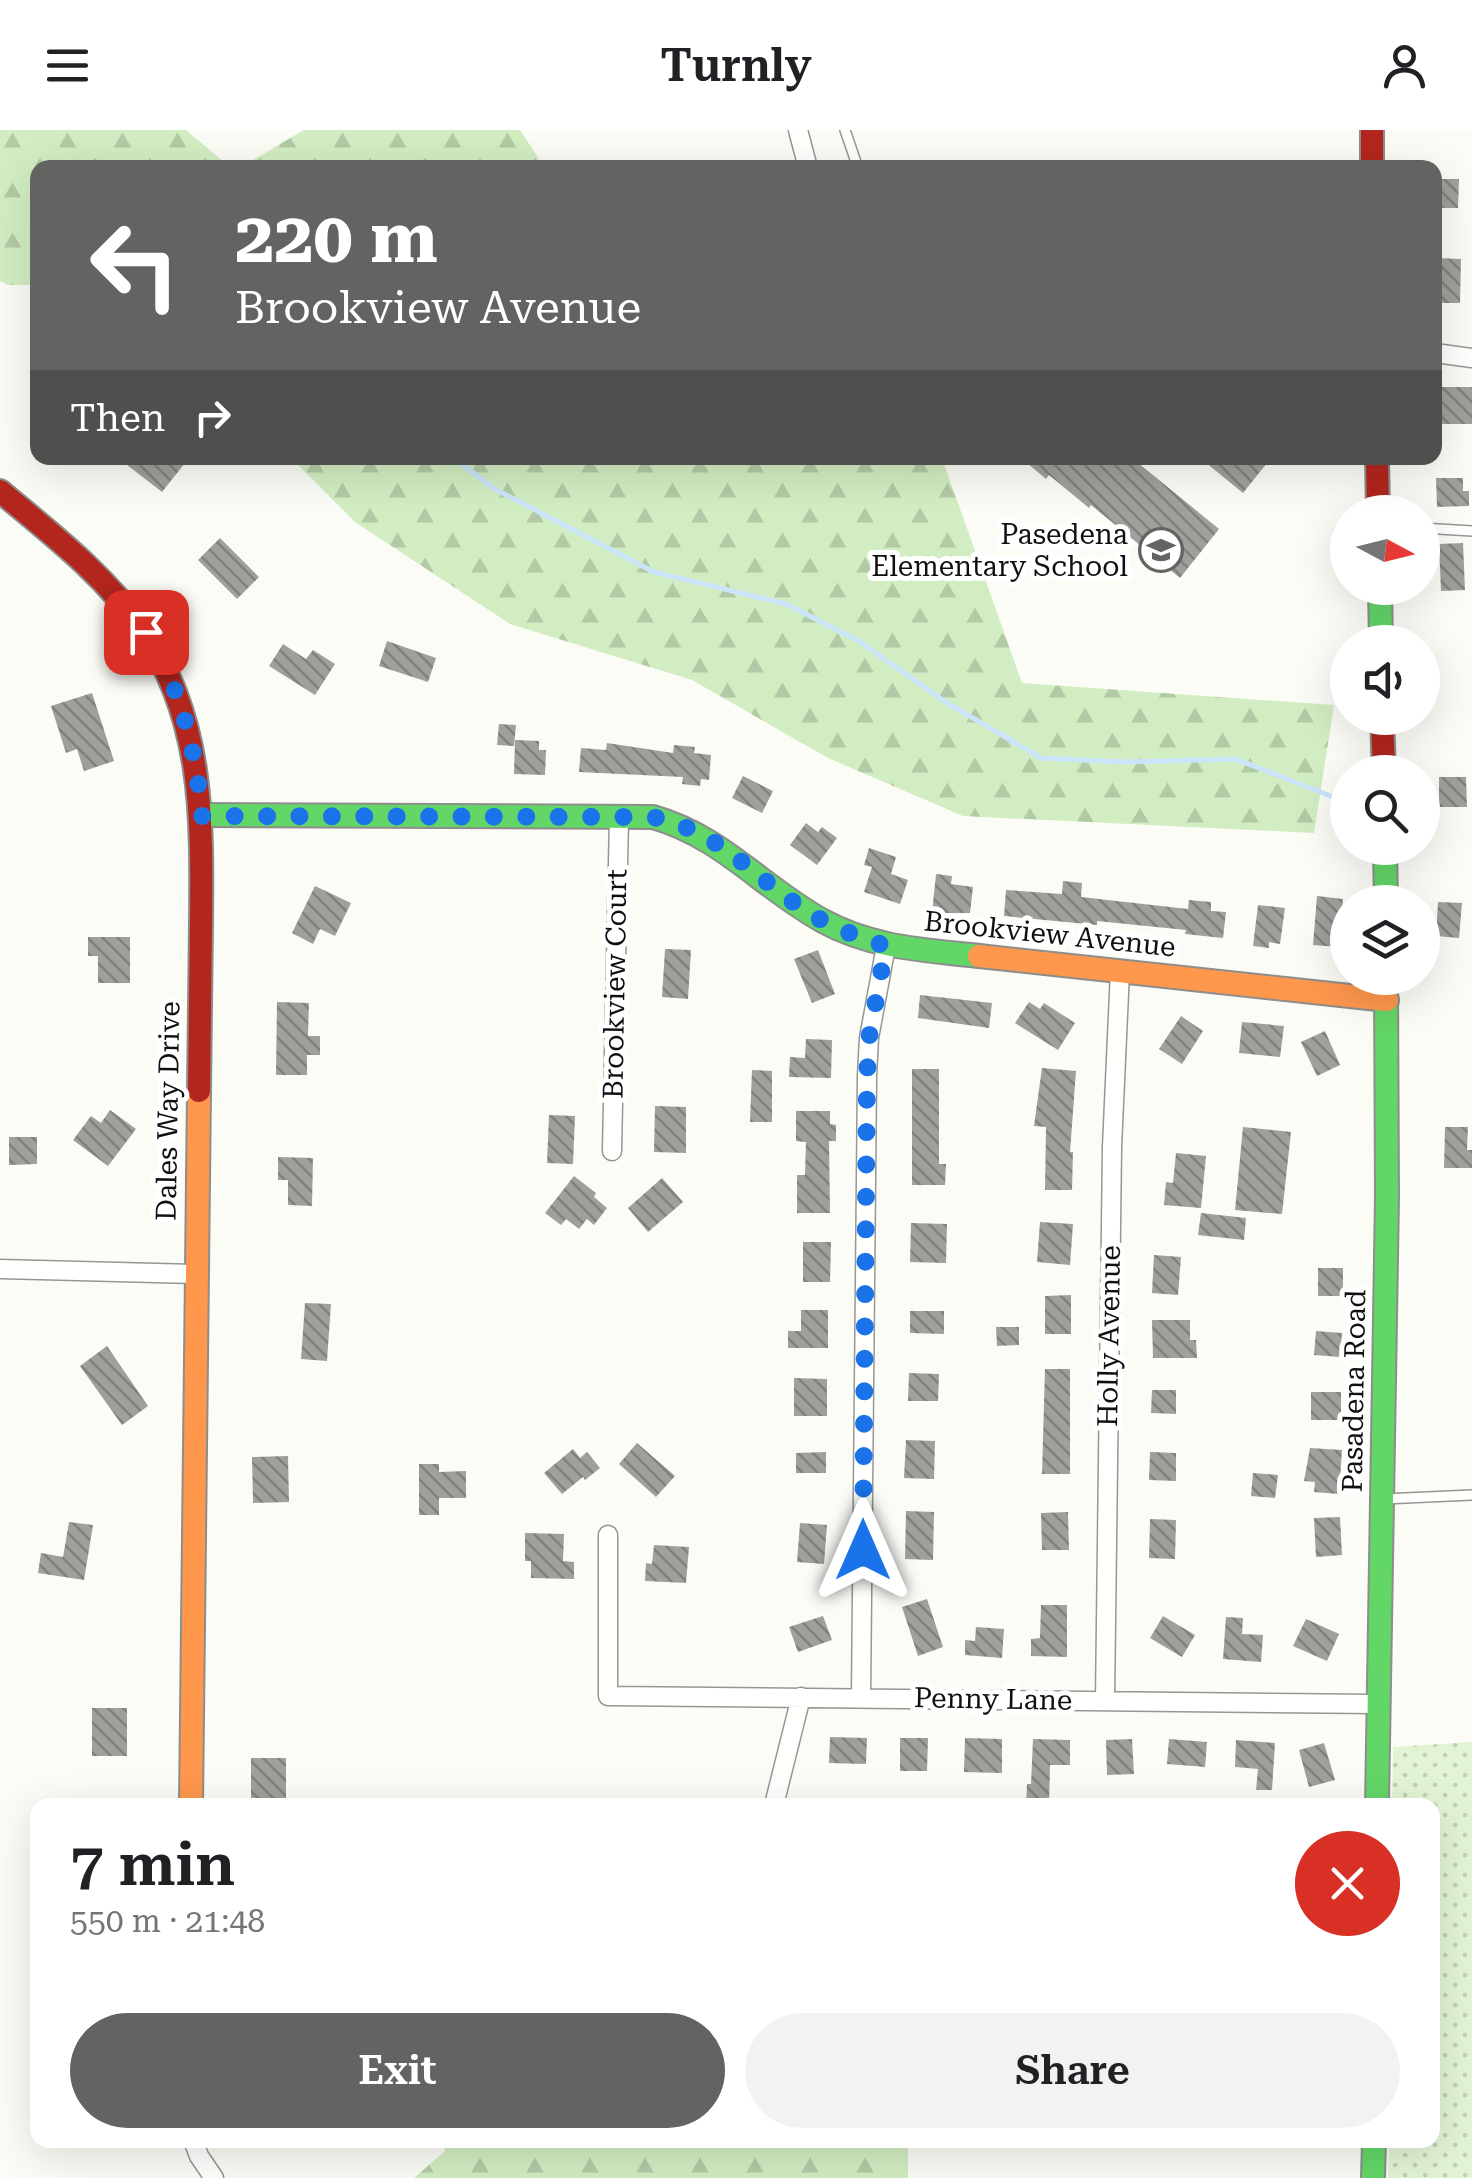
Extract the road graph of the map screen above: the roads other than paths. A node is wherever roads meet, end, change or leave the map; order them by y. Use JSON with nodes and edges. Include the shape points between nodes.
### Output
{"nodes":[{"id":1,"x":798,"y":130,"type":"edge"},
{"id":2,"x":845,"y":130,"type":"edge"},
{"id":3,"x":1372,"y":130,"type":"edge"},
{"id":4,"x":806,"y":160,"type":"edge"},
{"id":5,"x":855,"y":160,"type":"edge"},
{"id":6,"x":1372,"y":160,"type":"edge"},
{"id":7,"x":1442,"y":355,"type":"edge"},
{"id":8,"x":1472,"y":358,"type":"edge"},
{"id":9,"x":1378,"y":465,"type":"edge"},
{"id":10,"x":0,"y":491,"type":"edge"},
{"id":11,"x":1378,"y":495,"type":"edge"},
{"id":12,"x":1440,"y":529,"type":"edge"},
{"id":13,"x":1472,"y":531,"type":"edge"},
{"id":14,"x":202,"y":816,"type":"junction"},
{"id":15,"x":619,"y":817,"type":"junction"},
{"id":16,"x":886,"y":946,"type":"junction"},
{"id":17,"x":1120,"y":971,"type":"junction"},
{"id":18,"x":1330,"y":985,"type":"edge"},
{"id":19,"x":1387,"y":995,"type":"edge"},
{"id":20,"x":612,"y":1151,"type":"dead end"},
{"id":21,"x":0,"y":1269,"type":"edge"},
{"id":22,"x":196,"y":1274,"type":"junction"},
{"id":23,"x":1472,"y":1495,"type":"edge"},
{"id":24,"x":1382,"y":1500,"type":"junction"},
{"id":25,"x":608,"y":1535,"type":"dead end"},
{"id":26,"x":801,"y":1697,"type":"junction"},
{"id":27,"x":861,"y":1698,"type":"junction"},
{"id":28,"x":1104,"y":1701,"type":"junction"},
{"id":29,"x":1378,"y":1704,"type":"junction"},
{"id":30,"x":191,"y":1798,"type":"edge"},
{"id":31,"x":776,"y":1798,"type":"edge"},
{"id":32,"x":1376,"y":1798,"type":"edge"},
{"id":33,"x":198,"y":2148,"type":"edge"},
{"id":34,"x":1374,"y":2148,"type":"edge"},
{"id":35,"x":214,"y":2178,"type":"edge"},
{"id":36,"x":1373,"y":2178,"type":"edge"}],
"edges":[{"from":1,"to":4,"type":"street"},
{"from":2,"to":5,"type":"lane"},
{"from":3,"to":6,"type":"street"},
{"from":7,"to":8,"type":"street"},
{"from":9,"to":11,"type":"street"},
{"from":10,"to":14,"type":"street","name":"Dales Way Drive","via":[[106,582],[154,646],[182,709]]},
{"from":12,"to":13,"type":"lane"},
{"from":14,"to":15,"type":"street","name":"Brookview Avenue"},
{"from":14,"to":22,"type":"street","name":"Dales Way Drive"},
{"from":15,"to":16,"type":"street","name":"Brookview Avenue","via":[[653,817],[692,828],[812,914]]},
{"from":15,"to":20,"type":"street","name":"Brookview Court"},
{"from":16,"to":17,"type":"street","name":"Brookview Avenue"},
{"from":16,"to":27,"type":"street","via":[[867,1076]]},
{"from":17,"to":18,"type":"street","name":"Brookview Avenue"},
{"from":17,"to":28,"type":"street","name":"Holly Avenue"},
{"from":19,"to":24,"type":"street","name":"Pasadena Road"},
{"from":21,"to":22,"type":"street"},
{"from":22,"to":30,"type":"street","name":"Dales Way Drive"},
{"from":23,"to":24,"type":"lane"},
{"from":24,"to":29,"type":"street","name":"Pasadena Road"},
{"from":25,"to":26,"type":"street","name":"Penny Lane","via":[[608,1696]]},
{"from":26,"to":27,"type":"street","name":"Penny Lane"},
{"from":26,"to":31,"type":"street"},
{"from":27,"to":28,"type":"street","name":"Penny Lane"},
{"from":28,"to":29,"type":"street","name":"Penny Lane"},
{"from":29,"to":32,"type":"street","name":"Pasadena Road"},
{"from":33,"to":35,"type":"street"},
{"from":34,"to":36,"type":"street"}]}
